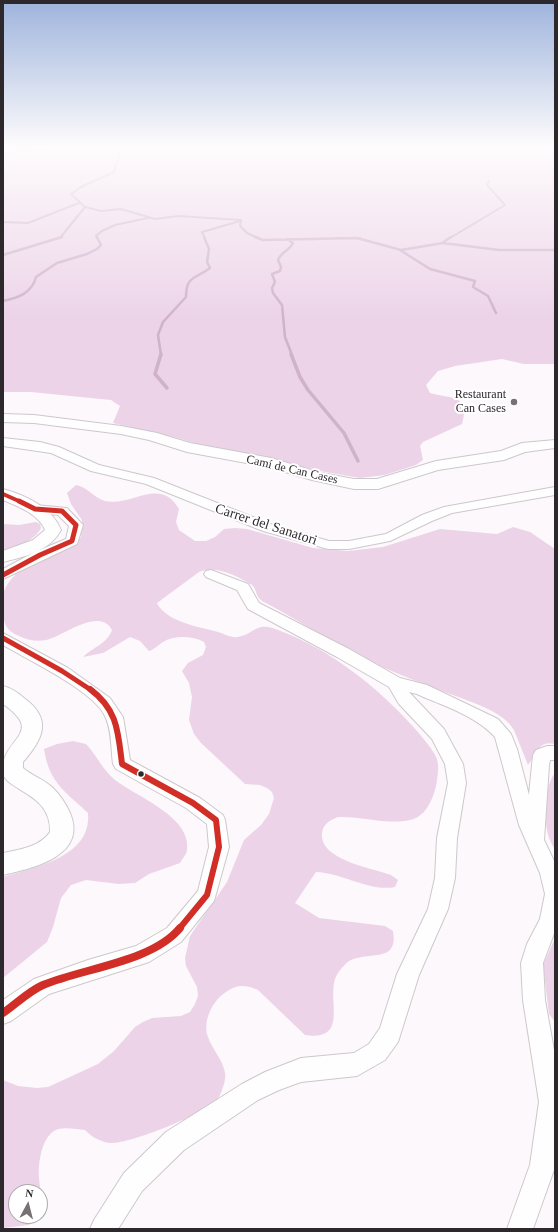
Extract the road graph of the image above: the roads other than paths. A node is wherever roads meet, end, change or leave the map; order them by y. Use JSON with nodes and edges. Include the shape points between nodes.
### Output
{"nodes":[{"id":1,"x":3,"y":418,"type":"edge"},
{"id":2,"x":3,"y":442,"type":"edge"},
{"id":3,"x":555,"y":444,"type":"edge"},
{"id":4,"x":555,"y":491,"type":"edge"},
{"id":5,"x":3,"y":494,"type":"edge"},
{"id":6,"x":35,"y":509,"type":"junction"},
{"id":7,"x":3,"y":558,"type":"edge"},
{"id":8,"x":211,"y":574,"type":"dead end"},
{"id":9,"x":3,"y":575,"type":"edge"},
{"id":10,"x":3,"y":638,"type":"edge"},
{"id":11,"x":395,"y":682,"type":"junction"},
{"id":12,"x":3,"y":693,"type":"edge"},
{"id":13,"x":555,"y":753,"type":"edge"},
{"id":14,"x":535,"y":842,"type":"junction"},
{"id":15,"x":3,"y":864,"type":"edge"},
{"id":16,"x":555,"y":894,"type":"edge"},
{"id":17,"x":3,"y":1013,"type":"edge"},
{"id":18,"x":103,"y":1229,"type":"edge"},
{"id":19,"x":520,"y":1229,"type":"edge"}],
"edges":[{"from":1,"to":3,"type":"street","name":"Camí de Can Cases","via":[[34,419],[122,430],[354,484],[378,484],[436,466]]},
{"from":2,"to":4,"type":"street","name":"Carrer del Sanatori","via":[[55,450],[95,468],[150,481],[268,528],[328,545],[390,537],[449,510]]},
{"from":5,"to":6,"type":"street"},
{"from":6,"to":7,"type":"street","via":[[52,525],[52,533],[37,544]]},
{"from":6,"to":9,"type":"street","via":[[62,512],[76,525],[72,541]]},
{"from":8,"to":11,"type":"street","via":[[243,587],[253,606]]},
{"from":10,"to":17,"type":"street","via":[[92,692],[112,712],[122,764],[194,803],[216,820],[219,847],[207,894],[174,935],[141,955],[42,986]]},
{"from":11,"to":14,"type":"street","via":[[421,689],[492,722],[502,734],[508,748]]},
{"from":11,"to":18,"type":"street","via":[[405,700],[446,747],[454,764],[457,783],[447,838],[445,878],[438,909],[408,974],[390,1034],[377,1052],[357,1064],[301,1070],[273,1080],[175,1141],[133,1182]]},
{"from":12,"to":15,"type":"street","via":[[30,714],[33,725],[28,740],[13,759],[12,770],[15,775],[46,794],[63,826],[59,839],[50,848]]},
{"from":13,"to":14,"type":"street","via":[[542,755]]},
{"from":14,"to":16,"type":"street","via":[[550,873]]},
{"from":16,"to":19,"type":"street","via":[[550,920],[532,963],[534,1000],[551,1102],[543,1165]]}]}
